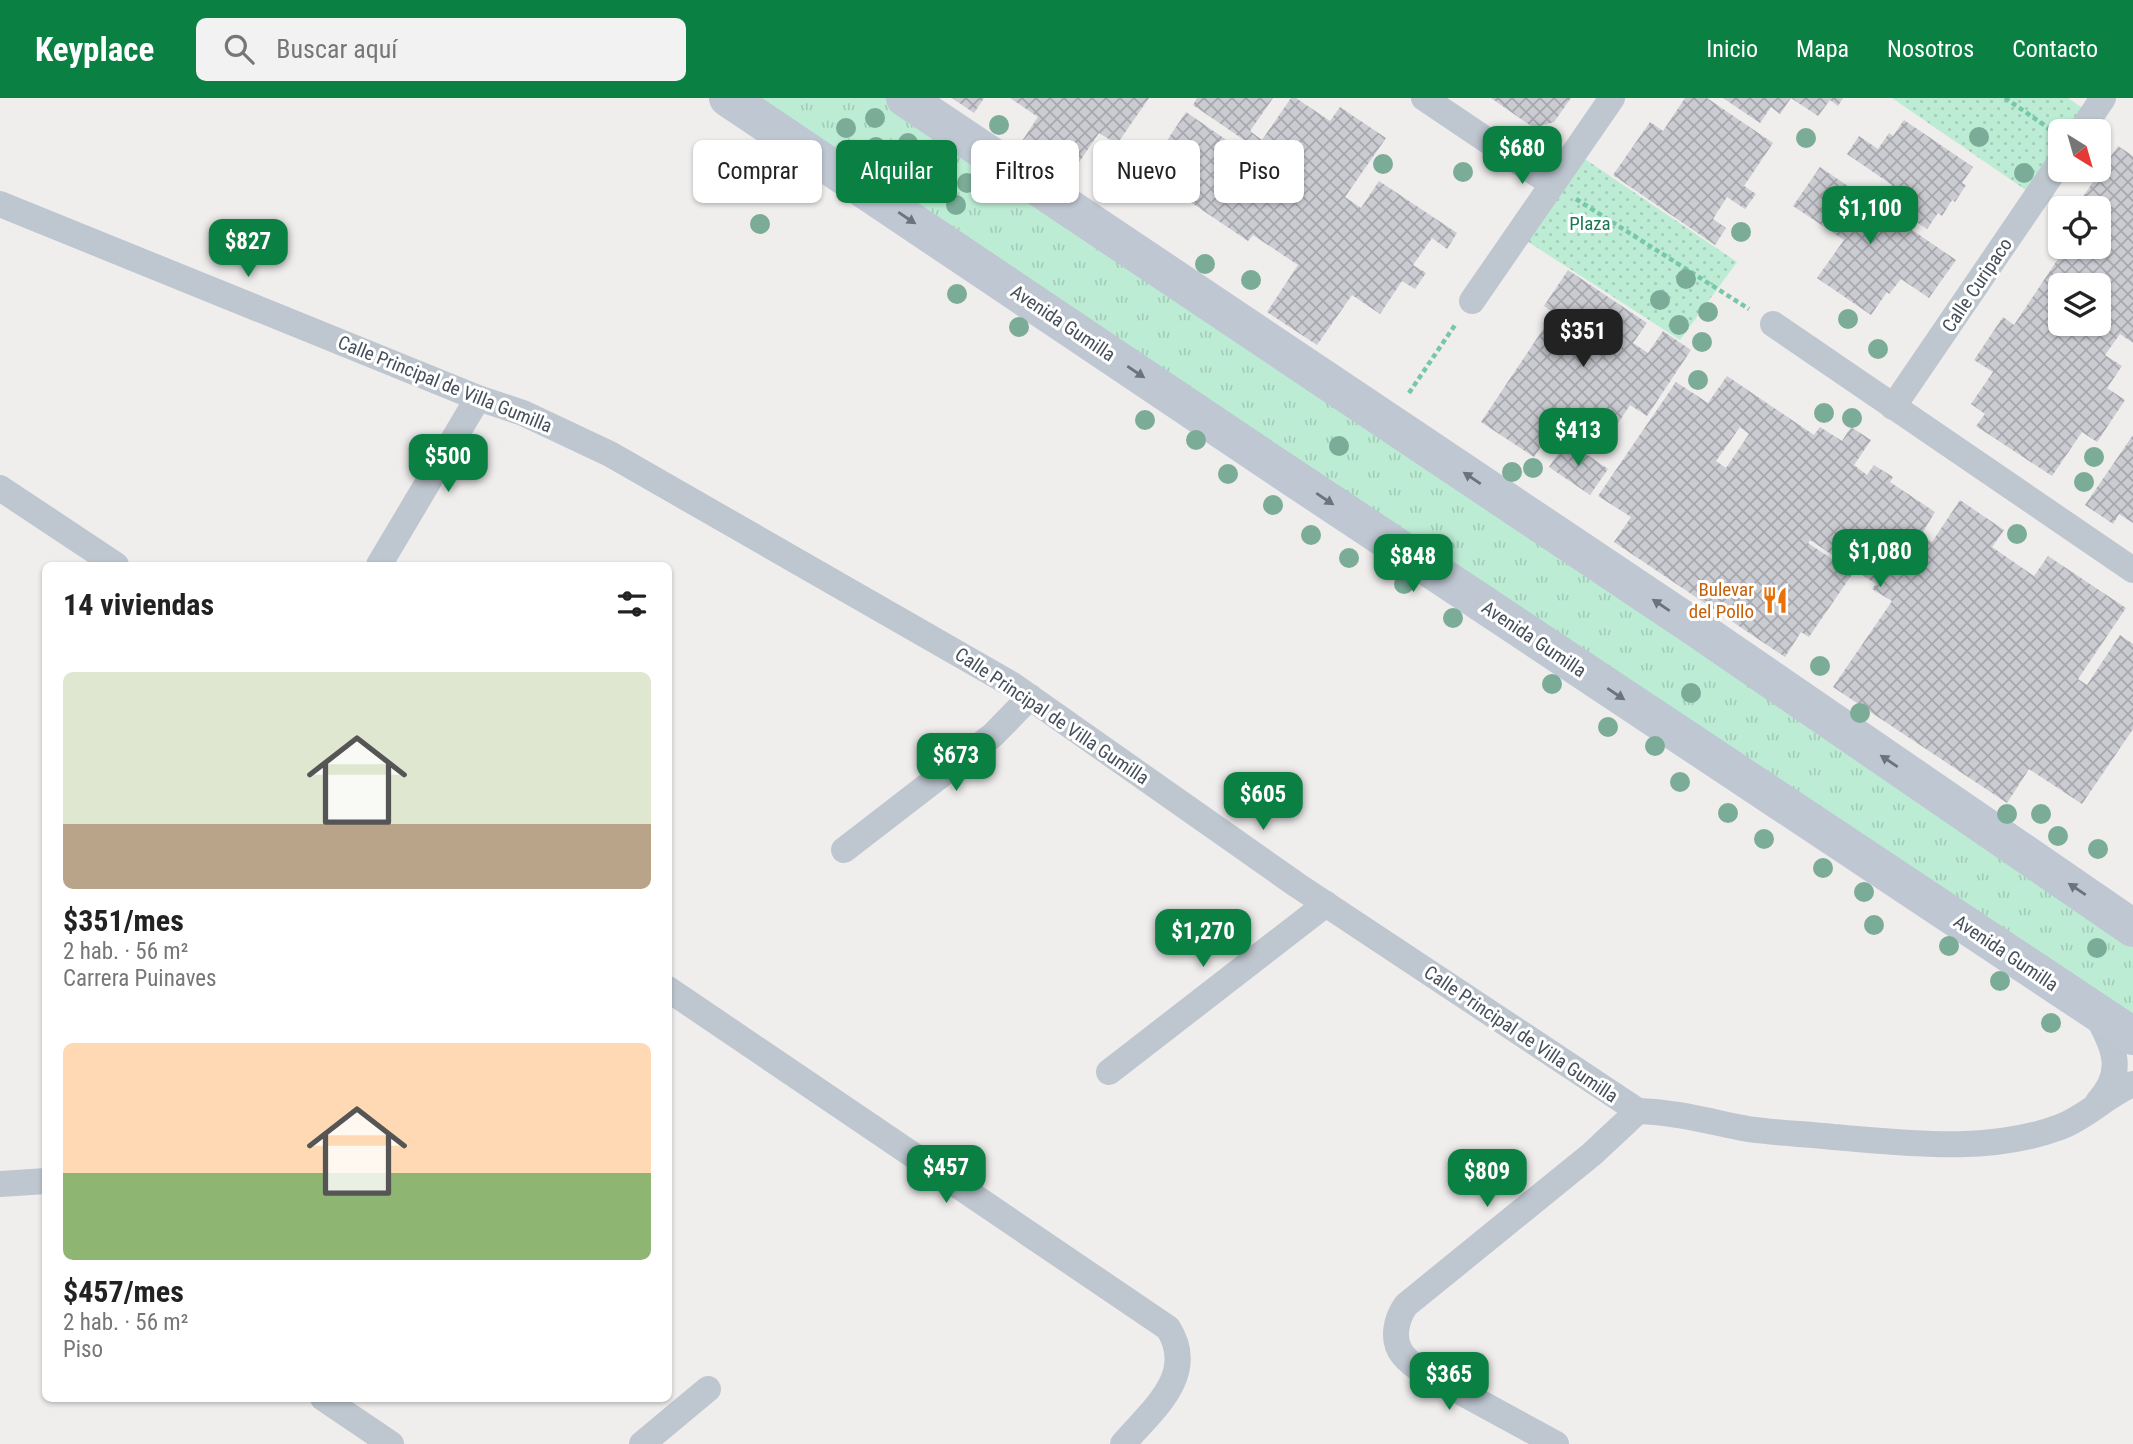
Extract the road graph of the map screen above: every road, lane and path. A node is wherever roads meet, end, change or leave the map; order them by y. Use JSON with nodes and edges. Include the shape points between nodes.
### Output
{"nodes":[{"id":1,"x":728,"y":98,"type":"edge"},
{"id":2,"x":905,"y":98,"type":"edge"},
{"id":3,"x":1423,"y":98,"type":"edge"},
{"id":4,"x":1612,"y":98,"type":"edge"},
{"id":5,"x":2006,"y":98,"type":"edge"},
{"id":6,"x":2103,"y":98,"type":"edge"},
{"id":7,"x":2089,"y":119,"type":"edge"},
{"id":8,"x":2048,"y":127,"type":"edge"},
{"id":9,"x":2048,"y":180,"type":"edge"},
{"id":10,"x":1552,"y":184,"type":"junction"},
{"id":11,"x":0,"y":204,"type":"edge"},
{"id":12,"x":1472,"y":301,"type":"joint"},
{"id":13,"x":1773,"y":324,"type":"joint"},
{"id":14,"x":478,"y":398,"type":"junction"},
{"id":15,"x":1893,"y":407,"type":"junction"},
{"id":16,"x":1389,"y":423,"type":"junction"},
{"id":17,"x":0,"y":488,"type":"edge"},
{"id":18,"x":111,"y":562,"type":"edge"},
{"id":19,"x":381,"y":562,"type":"edge"},
{"id":20,"x":2133,"y":570,"type":"edge"},
{"id":21,"x":1030,"y":697,"type":"junction"},
{"id":22,"x":844,"y":850,"type":"dead end"},
{"id":23,"x":1326,"y":904,"type":"junction"},
{"id":24,"x":2133,"y":928,"type":"edge"},
{"id":25,"x":672,"y":992,"type":"edge"},
{"id":26,"x":2096,"y":1012,"type":"junction"},
{"id":27,"x":2133,"y":1036,"type":"edge"},
{"id":28,"x":1110,"y":1072,"type":"dead end"},
{"id":29,"x":2133,"y":1084,"type":"edge"},
{"id":30,"x":2094,"y":1106,"type":"junction"},
{"id":31,"x":1638,"y":1111,"type":"junction"},
{"id":32,"x":42,"y":1181,"type":"edge"},
{"id":33,"x":0,"y":1184,"type":"edge"},
{"id":34,"x":708,"y":1390,"type":"dead end"},
{"id":35,"x":329,"y":1402,"type":"edge"},
{"id":36,"x":391,"y":1444,"type":"edge"},
{"id":37,"x":642,"y":1444,"type":"edge"},
{"id":38,"x":1123,"y":1444,"type":"edge"},
{"id":39,"x":1556,"y":1444,"type":"edge"}],
"edges":[{"from":1,"to":26,"type":"main road","name":"Avenida Gumilla","one_way":true},
{"from":2,"to":16,"type":"main road"},
{"from":3,"to":10,"type":"street"},
{"from":4,"to":10,"type":"street"},
{"from":5,"to":8,"type":"path"},
{"from":6,"to":7,"type":"street"},
{"from":9,"to":15,"type":"street","name":"Calle Curipaco"},
{"from":10,"to":12,"type":"street"},
{"from":10,"to":13,"type":"path"},
{"from":11,"to":14,"type":"street","name":"Calle Principal de Villa Gumilla"},
{"from":12,"to":16,"type":"path"},
{"from":13,"to":15,"type":"street"},
{"from":14,"to":19,"type":"street"},
{"from":14,"to":21,"type":"street","name":"Calle Principal de Villa Gumilla","via":[[523,413],[610,454]]},
{"from":15,"to":20,"type":"street"},
{"from":24,"to":16,"type":"main road","one_way":true},
{"from":17,"to":18,"type":"street"},
{"from":21,"to":22,"type":"street","via":[[993,735]]},
{"from":21,"to":23,"type":"street","name":"Calle Principal de Villa Gumilla"},
{"from":23,"to":28,"type":"street"},
{"from":23,"to":31,"type":"street","name":"Calle Principal de Villa Gumilla"},
{"from":25,"to":38,"type":"street","via":[[1168,1328],[1179,1354],[1176,1378]]},
{"from":26,"to":27,"type":"main road","name":"Avenida Gumilla"},
{"from":26,"to":30,"type":"street","name":"Calle Principal de Villa Gumilla","via":[[2113,1050],[2115,1067],[2110,1088]]},
{"from":29,"to":30,"type":"street","name":"Calle Principal de Villa Gumilla"},
{"from":30,"to":31,"type":"street","name":"Calle Principal de Villa Gumilla","via":[[2062,1126],[1971,1144],[1750,1129],[1672,1112]]},
{"from":31,"to":39,"type":"street","via":[[1406,1305],[1396,1325],[1404,1356]]},
{"from":32,"to":33,"type":"street"},
{"from":34,"to":37,"type":"street"},
{"from":35,"to":36,"type":"street"}]}
